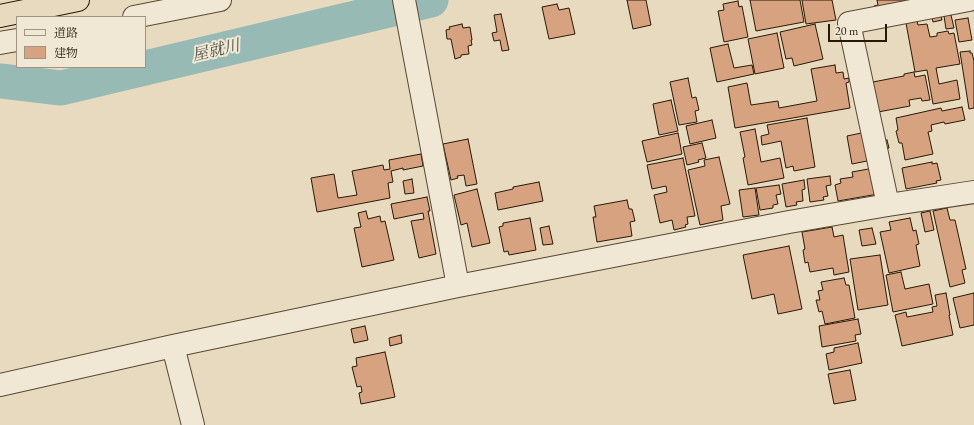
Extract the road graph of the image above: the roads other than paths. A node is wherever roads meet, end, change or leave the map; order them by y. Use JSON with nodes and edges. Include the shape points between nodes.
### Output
{"nodes":[{"id":1,"x":63,"y":0,"type":"edge"},
{"id":2,"x":78,"y":0,"type":"edge"},
{"id":3,"x":220,"y":0,"type":"edge"},
{"id":4,"x":404,"y":0,"type":"edge"},
{"id":5,"x":969,"y":0,"type":"edge"},
{"id":6,"x":0,"y":12,"type":"edge"},
{"id":7,"x":0,"y":16,"type":"edge"},
{"id":8,"x":139,"y":16,"type":"edge"},
{"id":9,"x":16,"y":40,"type":"edge"},
{"id":10,"x":0,"y":43,"type":"edge"},
{"id":11,"x":974,"y":192,"type":"edge"},
{"id":12,"x":888,"y":205,"type":"junction"},
{"id":13,"x":458,"y":286,"type":"junction"},
{"id":14,"x":173,"y":346,"type":"junction"},
{"id":15,"x":0,"y":385,"type":"edge"},
{"id":16,"x":193,"y":425,"type":"edge"}],
"edges":[{"from":1,"to":6,"type":"highway"},
{"from":2,"to":7,"type":"highway"},
{"from":3,"to":8,"type":"street"},
{"from":4,"to":13,"type":"street"},
{"from":5,"to":12,"type":"street","via":[[849,23]]},
{"from":9,"to":10,"type":"street"},
{"from":11,"to":12,"type":"street"},
{"from":12,"to":13,"type":"street"},
{"from":13,"to":14,"type":"street"},
{"from":14,"to":15,"type":"street"},
{"from":14,"to":16,"type":"street"}]}
